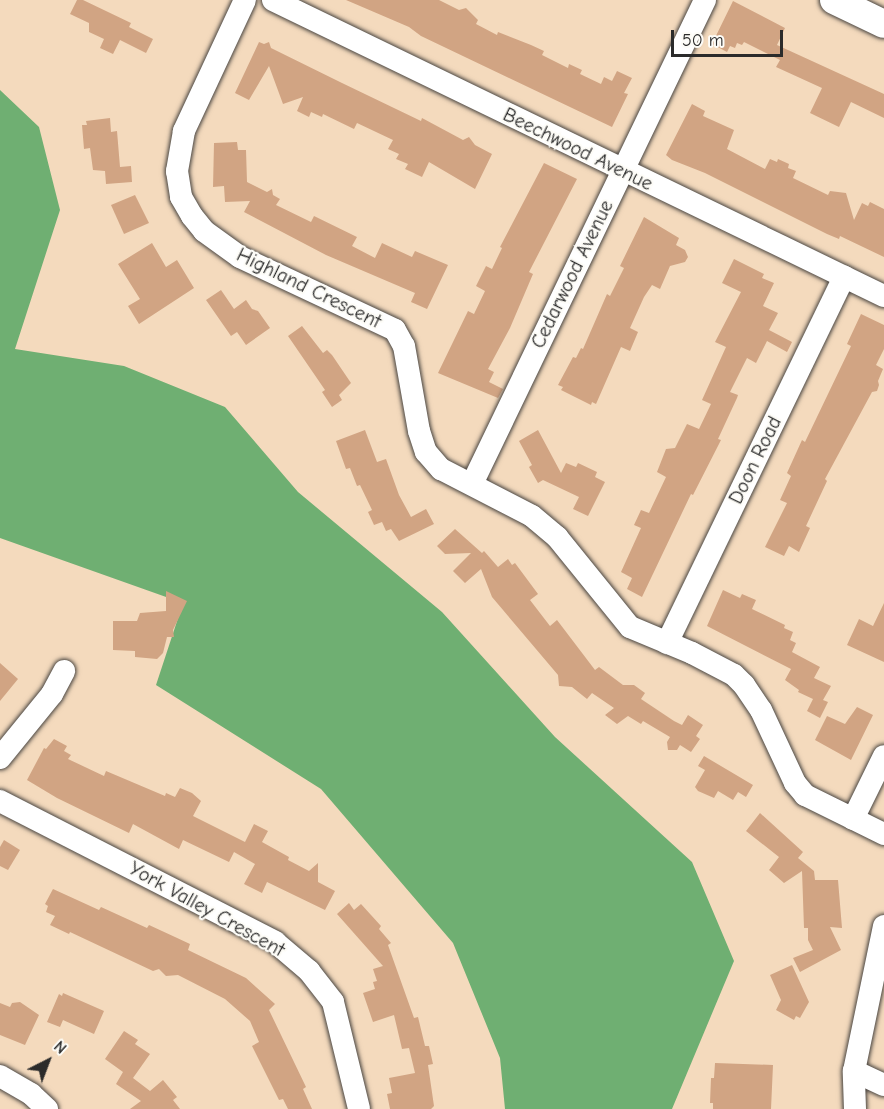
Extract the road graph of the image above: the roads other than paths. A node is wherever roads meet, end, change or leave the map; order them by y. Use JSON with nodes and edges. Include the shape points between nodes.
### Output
{"nodes":[{"id":1,"x":244,"y":0,"type":"edge"},
{"id":2,"x":273,"y":0,"type":"edge"},
{"id":3,"x":705,"y":0,"type":"edge"},
{"id":4,"x":834,"y":0,"type":"edge"},
{"id":5,"x":884,"y":24,"type":"edge"},
{"id":6,"x":622,"y":171,"type":"junction"},
{"id":7,"x":844,"y":277,"type":"junction"},
{"id":8,"x":884,"y":296,"type":"edge"},
{"id":9,"x":472,"y":484,"type":"junction"},
{"id":10,"x":667,"y":643,"type":"junction"},
{"id":11,"x":64,"y":671,"type":"dead end"},
{"id":12,"x":884,"y":756,"type":"edge"},
{"id":13,"x":0,"y":758,"type":"edge"},
{"id":14,"x":0,"y":801,"type":"edge"},
{"id":15,"x":853,"y":819,"type":"junction"},
{"id":16,"x":884,"y":834,"type":"edge"},
{"id":17,"x":884,"y":926,"type":"edge"},
{"id":18,"x":854,"y":1071,"type":"junction"},
{"id":19,"x":0,"y":1076,"type":"edge"},
{"id":20,"x":884,"y":1085,"type":"edge"},
{"id":21,"x":47,"y":1109,"type":"edge"},
{"id":22,"x":359,"y":1109,"type":"edge"},
{"id":23,"x":855,"y":1109,"type":"edge"}],
"edges":[{"from":1,"to":9,"type":"street","name":"Highland Crescent","via":[[184,131],[177,171],[182,197],[204,231],[240,257],[395,330],[404,346],[426,452],[441,469]]},
{"from":2,"to":6,"type":"street","name":"Beechwood Avenue"},
{"from":3,"to":6,"type":"street","name":"Cedarwood Avenue"},
{"from":4,"to":5,"type":"main road"},
{"from":6,"to":7,"type":"street","name":"Beechwood Avenue"},
{"from":6,"to":9,"type":"street","name":"Cedarwood Avenue"},
{"from":7,"to":8,"type":"street","name":"Beechwood Avenue"},
{"from":7,"to":10,"type":"street","name":"Doon Road"},
{"from":9,"to":10,"type":"street","name":"Highland Crescent","via":[[532,516],[556,537],[630,627]]},
{"from":10,"to":15,"type":"street","name":"Highland Crescent","via":[[719,666],[739,680],[761,710],[795,783],[806,795]]},
{"from":11,"to":13,"type":"street","via":[[52,694]]},
{"from":12,"to":15,"type":"street"},
{"from":14,"to":22,"type":"street","name":"York Valley Crescent","via":[[275,942],[309,971],[333,1002]]},
{"from":15,"to":16,"type":"street","name":"Highland Crescent"},
{"from":17,"to":18,"type":"street"},
{"from":18,"to":20,"type":"street"},
{"from":18,"to":23,"type":"street"},
{"from":19,"to":21,"type":"street","via":[[31,1094]]}]}
